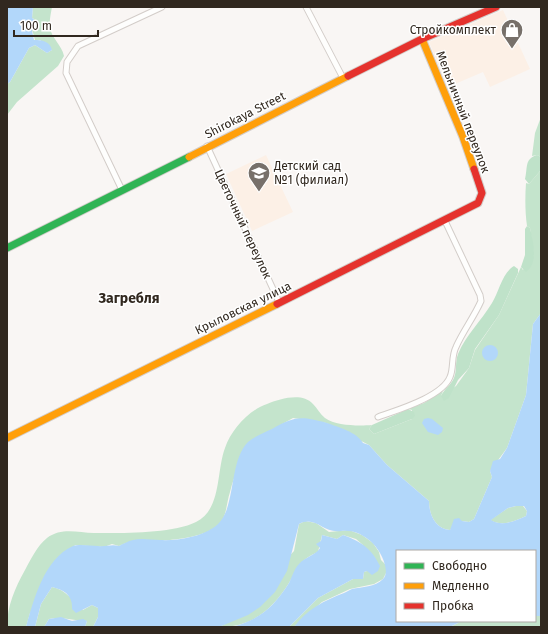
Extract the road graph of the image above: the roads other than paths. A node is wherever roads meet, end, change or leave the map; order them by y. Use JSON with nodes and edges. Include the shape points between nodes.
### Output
{"nodes":[{"id":1,"x":162,"y":7,"type":"edge"},
{"id":2,"x":306,"y":7,"type":"edge"},
{"id":3,"x":496,"y":7,"type":"edge"},
{"id":4,"x":422,"y":39,"type":"junction"},
{"id":5,"x":343,"y":78,"type":"junction"},
{"id":6,"x":207,"y":146,"type":"junction"},
{"id":7,"x":122,"y":190,"type":"junction"},
{"id":8,"x":482,"y":193,"type":"joint"},
{"id":9,"x":445,"y":221,"type":"junction"},
{"id":10,"x":7,"y":248,"type":"edge"},
{"id":11,"x":279,"y":302,"type":"junction"},
{"id":12,"x":378,"y":417,"type":"dead end"},
{"id":13,"x":7,"y":438,"type":"edge"}],
"edges":[{"from":1,"to":7,"type":"street","via":[[84,42],[69,56],[66,66],[66,73]]},
{"from":2,"to":5,"type":"street"},
{"from":3,"to":4,"type":"street","name":"Shirokaya Street"},
{"from":4,"to":5,"type":"street","name":"Shirokaya Street"},
{"from":4,"to":8,"type":"street","name":"Мельничный переулок","via":[[463,137]]},
{"from":5,"to":6,"type":"street","name":"Shirokaya Street"},
{"from":6,"to":7,"type":"street","name":"Shirokaya Street"},
{"from":6,"to":11,"type":"street","name":"Цветочный переулок"},
{"from":7,"to":10,"type":"street","name":"Shirokaya Street"},
{"from":8,"to":9,"type":"street","name":"Крыловская улица","via":[[478,203]]},
{"from":9,"to":11,"type":"street","name":"Крыловская улица"},
{"from":9,"to":12,"type":"street","via":[[481,301],[456,347],[448,382],[425,399]]},
{"from":11,"to":13,"type":"street","name":"Крыловская улица"}]}
